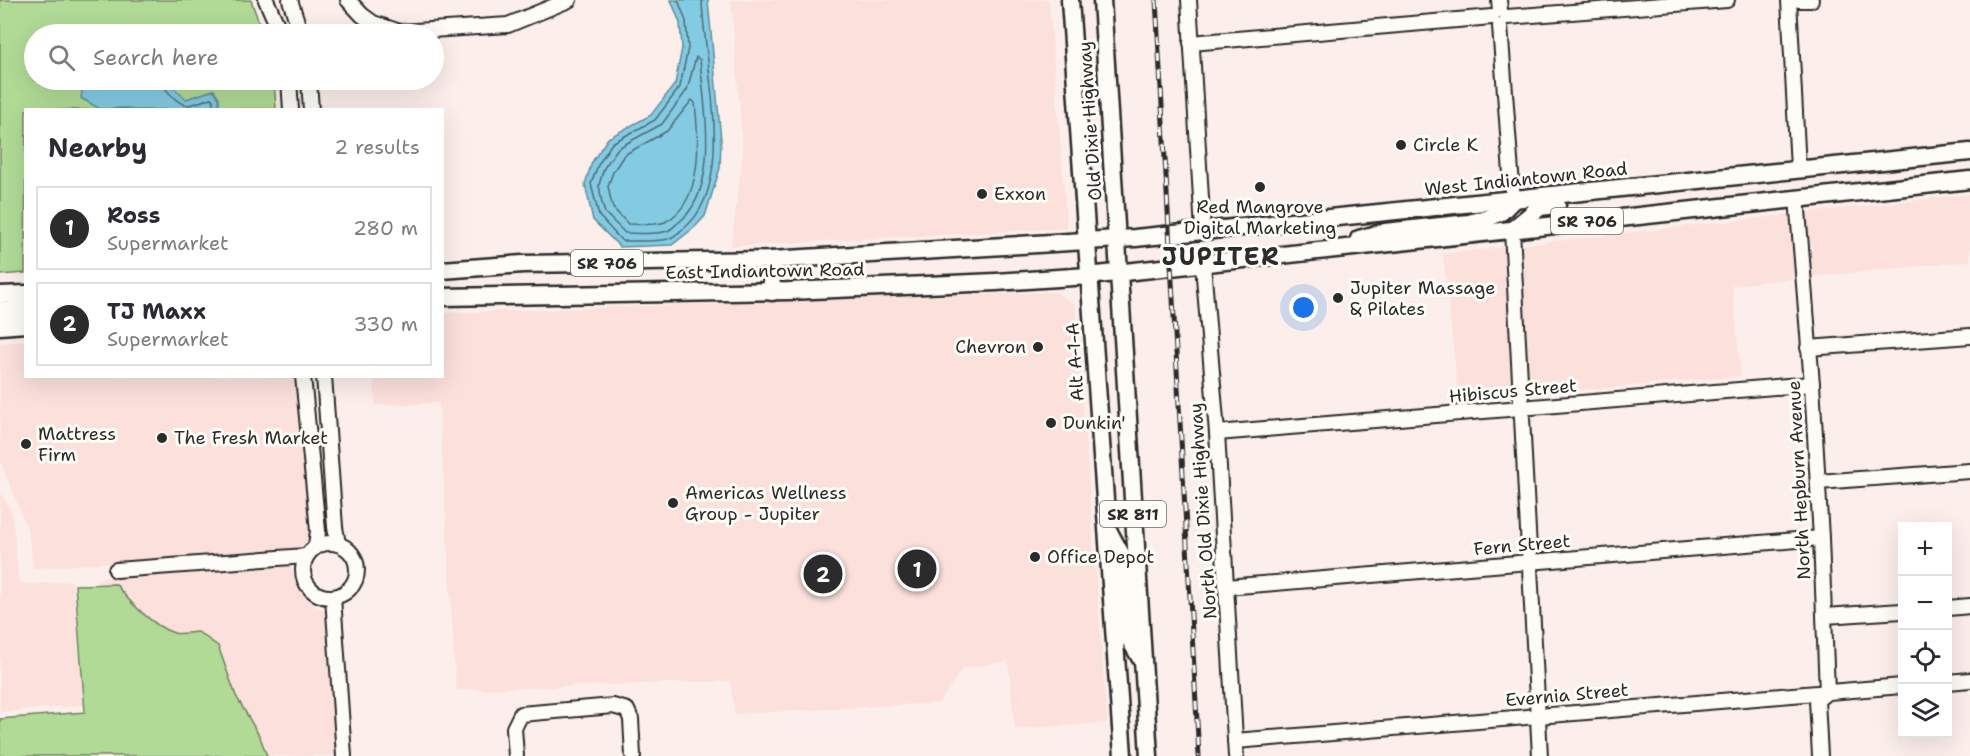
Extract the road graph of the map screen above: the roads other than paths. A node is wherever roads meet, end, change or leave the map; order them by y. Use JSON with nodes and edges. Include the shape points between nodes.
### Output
{"nodes":[{"id":1,"x":266,"y":0,"type":"edge"},
{"id":2,"x":290,"y":0,"type":"edge"},
{"id":3,"x":348,"y":0,"type":"edge"},
{"id":4,"x":569,"y":0,"type":"edge"},
{"id":5,"x":1070,"y":0,"type":"edge"},
{"id":6,"x":1101,"y":0,"type":"edge"},
{"id":7,"x":1189,"y":0,"type":"edge"},
{"id":8,"x":1727,"y":0,"type":"edge"},
{"id":9,"x":1789,"y":0,"type":"edge"},
{"id":10,"x":1799,"y":0,"type":"edge"},
{"id":11,"x":1811,"y":0,"type":"edge"},
{"id":12,"x":1500,"y":14,"type":"edge"},
{"id":13,"x":277,"y":24,"type":"edge"},
{"id":14,"x":298,"y":24,"type":"edge"},
{"id":15,"x":376,"y":24,"type":"edge"},
{"id":16,"x":444,"y":29,"type":"edge"},
{"id":17,"x":1191,"y":43,"type":"junction"},
{"id":18,"x":290,"y":90,"type":"edge"},
{"id":19,"x":310,"y":90,"type":"edge"},
{"id":20,"x":291,"y":108,"type":"edge"},
{"id":21,"x":311,"y":108,"type":"edge"},
{"id":22,"x":1970,"y":152,"type":"edge"},
{"id":23,"x":1798,"y":168,"type":"junction"},
{"id":24,"x":1717,"y":177,"type":"junction"},
{"id":25,"x":1970,"y":180,"type":"edge"},
{"id":26,"x":1797,"y":198,"type":"junction"},
{"id":27,"x":1513,"y":200,"type":"junction"},
{"id":28,"x":1512,"y":230,"type":"junction"},
{"id":29,"x":1203,"y":231,"type":"junction"},
{"id":30,"x":1117,"y":239,"type":"junction"},
{"id":31,"x":1086,"y":241,"type":"junction"},
{"id":32,"x":1346,"y":249,"type":"junction"},
{"id":33,"x":771,"y":260,"type":"junction"},
{"id":34,"x":1203,"y":265,"type":"junction"},
{"id":35,"x":444,"y":270,"type":"edge"},
{"id":36,"x":1119,"y":273,"type":"junction"},
{"id":37,"x":1088,"y":276,"type":"junction"},
{"id":38,"x":772,"y":292,"type":"junction"},
{"id":39,"x":24,"y":294,"type":"edge"},
{"id":40,"x":0,"y":295,"type":"edge"},
{"id":41,"x":444,"y":297,"type":"edge"},
{"id":42,"x":24,"y":309,"type":"edge"},
{"id":43,"x":0,"y":311,"type":"edge"},
{"id":44,"x":24,"y":324,"type":"edge"},
{"id":45,"x":0,"y":326,"type":"edge"},
{"id":46,"x":1970,"y":336,"type":"edge"},
{"id":47,"x":1808,"y":348,"type":"junction"},
{"id":48,"x":303,"y":378,"type":"edge"},
{"id":49,"x":324,"y":378,"type":"edge"},
{"id":50,"x":1812,"y":384,"type":"junction"},
{"id":51,"x":1522,"y":408,"type":"junction"},
{"id":52,"x":1217,"y":433,"type":"junction"},
{"id":53,"x":1970,"y":471,"type":"edge"},
{"id":54,"x":1818,"y":482,"type":"junction"},
{"id":55,"x":1107,"y":529,"type":"junction"},
{"id":56,"x":1821,"y":538,"type":"junction"},
{"id":57,"x":338,"y":544,"type":"junction"},
{"id":58,"x":311,"y":551,"type":"junction"},
{"id":59,"x":1530,"y":562,"type":"junction"},
{"id":60,"x":117,"y":570,"type":"dead end"},
{"id":61,"x":1226,"y":587,"type":"junction"},
{"id":62,"x":333,"y":597,"type":"junction"},
{"id":63,"x":1970,"y":606,"type":"edge"},
{"id":64,"x":1952,"y":608,"type":"edge"},
{"id":65,"x":1898,"y":611,"type":"edge"},
{"id":66,"x":1825,"y":616,"type":"junction"},
{"id":67,"x":1143,"y":664,"type":"junction"},
{"id":68,"x":1970,"y":680,"type":"edge"},
{"id":69,"x":1952,"y":682,"type":"edge"},
{"id":70,"x":1898,"y":686,"type":"edge"},
{"id":71,"x":1827,"y":692,"type":"junction"},
{"id":72,"x":1538,"y":716,"type":"junction"},
{"id":73,"x":1235,"y":741,"type":"junction"},
{"id":74,"x":344,"y":756,"type":"edge"},
{"id":75,"x":516,"y":756,"type":"edge"},
{"id":76,"x":633,"y":756,"type":"edge"},
{"id":77,"x":1123,"y":756,"type":"edge"},
{"id":78,"x":1149,"y":756,"type":"edge"},
{"id":79,"x":1236,"y":756,"type":"edge"},
{"id":80,"x":1540,"y":756,"type":"edge"},
{"id":81,"x":1820,"y":756,"type":"edge"}],
"edges":[{"from":1,"to":13,"type":"street"},
{"from":2,"to":14,"type":"street"},
{"from":3,"to":15,"type":"street"},
{"from":4,"to":16,"type":"street","via":[[508,25]]},
{"from":5,"to":31,"type":"main road","name":"Alt A-1-A","number":"SR 811"},
{"from":6,"to":30,"type":"main road","name":"Old Dixie Highway","number":"SR 811"},
{"from":7,"to":17,"type":"street"},
{"from":8,"to":12,"type":"street"},
{"from":9,"to":23,"type":"street"},
{"from":10,"to":11,"type":"street"},
{"from":12,"to":17,"type":"street"},
{"from":12,"to":27,"type":"street"},
{"from":17,"to":29,"type":"street"},
{"from":18,"to":20,"type":"street"},
{"from":19,"to":21,"type":"street"},
{"from":22,"to":23,"type":"main road","name":"West Indiantown Road","number":"SR 706"},
{"from":23,"to":24,"type":"main road","name":"West Indiantown Road","number":"SR 706"},
{"from":24,"to":27,"type":"main road","name":"West Indiantown Road","number":"SR 706"},
{"from":24,"to":28,"type":"main road","via":[[1694,187],[1540,207]]},
{"from":25,"to":26,"type":"main road","number":"SR 706"},
{"from":26,"to":28,"type":"main road","number":"SR 706"},
{"from":26,"to":47,"type":"street","name":"North Hepburn Avenue"},
{"from":27,"to":29,"type":"main road","name":"West Indiantown Road","number":"SR 706"},
{"from":27,"to":32,"type":"main road","via":[[1488,218],[1362,237]]},
{"from":28,"to":32,"type":"main road","number":"SR 706"},
{"from":28,"to":51,"type":"street"},
{"from":29,"to":30,"type":"main road","name":"West Indiantown Road","number":"SR 706"},
{"from":30,"to":31,"type":"main road","name":"West Indiantown Road","number":"SR 706"},
{"from":30,"to":36,"type":"main road","number":"SR 811"},
{"from":31,"to":33,"type":"main road","name":"East Indiantown Road","number":"SR 706"},
{"from":31,"to":37,"type":"main road","name":"Alt A-1-A","number":"SR 811"},
{"from":32,"to":34,"type":"main road","number":"SR 706"},
{"from":33,"to":35,"type":"main road","name":"East Indiantown Road","number":"SR 706","via":[[523,264]]},
{"from":33,"to":38,"type":"main road"},
{"from":34,"to":36,"type":"main road","number":"SR 706"},
{"from":34,"to":52,"type":"street","name":"North Old Dixie Highway"},
{"from":36,"to":37,"type":"main road","number":"SR 706"},
{"from":36,"to":67,"type":"main road","number":"SR 811"},
{"from":37,"to":38,"type":"main road","name":"East Indiantown Road","number":"SR 706"},
{"from":37,"to":55,"type":"main road","name":"Alt A-1-A","number":"SR 811"},
{"from":38,"to":41,"type":"main road","name":"East Indiantown Road","number":"SR 706"},
{"from":39,"to":40,"type":"main road"},
{"from":42,"to":43,"type":"main road"},
{"from":44,"to":45,"type":"main road"},
{"from":46,"to":47,"type":"street"},
{"from":47,"to":50,"type":"street","name":"North Hepburn Avenue"},
{"from":48,"to":58,"type":"street","via":[[318,531]]},
{"from":49,"to":57,"type":"street"},
{"from":50,"to":51,"type":"street","name":"Hibiscus Street"},
{"from":50,"to":54,"type":"street","name":"North Hepburn Avenue"},
{"from":51,"to":52,"type":"street","name":"Hibiscus Street"},
{"from":51,"to":59,"type":"street"},
{"from":52,"to":61,"type":"street","name":"North Old Dixie Highway"},
{"from":53,"to":54,"type":"street"},
{"from":54,"to":56,"type":"street","name":"North Hepburn Avenue"},
{"from":55,"to":67,"type":"main road","via":[[1125,566],[1130,640]]},
{"from":55,"to":77,"type":"main road","name":"Alt A-1-A","number":"SR 811"},
{"from":56,"to":59,"type":"street","name":"Fern Street"},
{"from":56,"to":66,"type":"street","name":"North Hepburn Avenue"},
{"from":57,"to":58,"type":"street","via":[[327,543]]},
{"from":57,"to":62,"type":"street","via":[[352,554],[357,572],[350,589]]},
{"from":58,"to":60,"type":"street"},
{"from":58,"to":62,"type":"street","via":[[302,568],[308,587],[319,595]]},
{"from":59,"to":61,"type":"street","name":"Fern Street"},
{"from":59,"to":72,"type":"street"},
{"from":61,"to":73,"type":"street","name":"North Old Dixie Highway"},
{"from":62,"to":74,"type":"street"},
{"from":63,"to":64,"type":"street"},
{"from":65,"to":66,"type":"street"},
{"from":66,"to":71,"type":"street","name":"North Hepburn Avenue"},
{"from":67,"to":78,"type":"main road","number":"SR 811"},
{"from":68,"to":69,"type":"street"},
{"from":70,"to":71,"type":"street","name":"Evernia Street"},
{"from":71,"to":72,"type":"street","name":"Evernia Street"},
{"from":71,"to":81,"type":"street","name":"North Hepburn Avenue","via":[[1817,700]]},
{"from":72,"to":73,"type":"street","name":"Evernia Street"},
{"from":72,"to":80,"type":"street"},
{"from":73,"to":79,"type":"street","name":"North Old Dixie Highway"},
{"from":75,"to":76,"type":"street","via":[[514,728],[520,714],[613,706],[627,710],[631,719]]}]}
